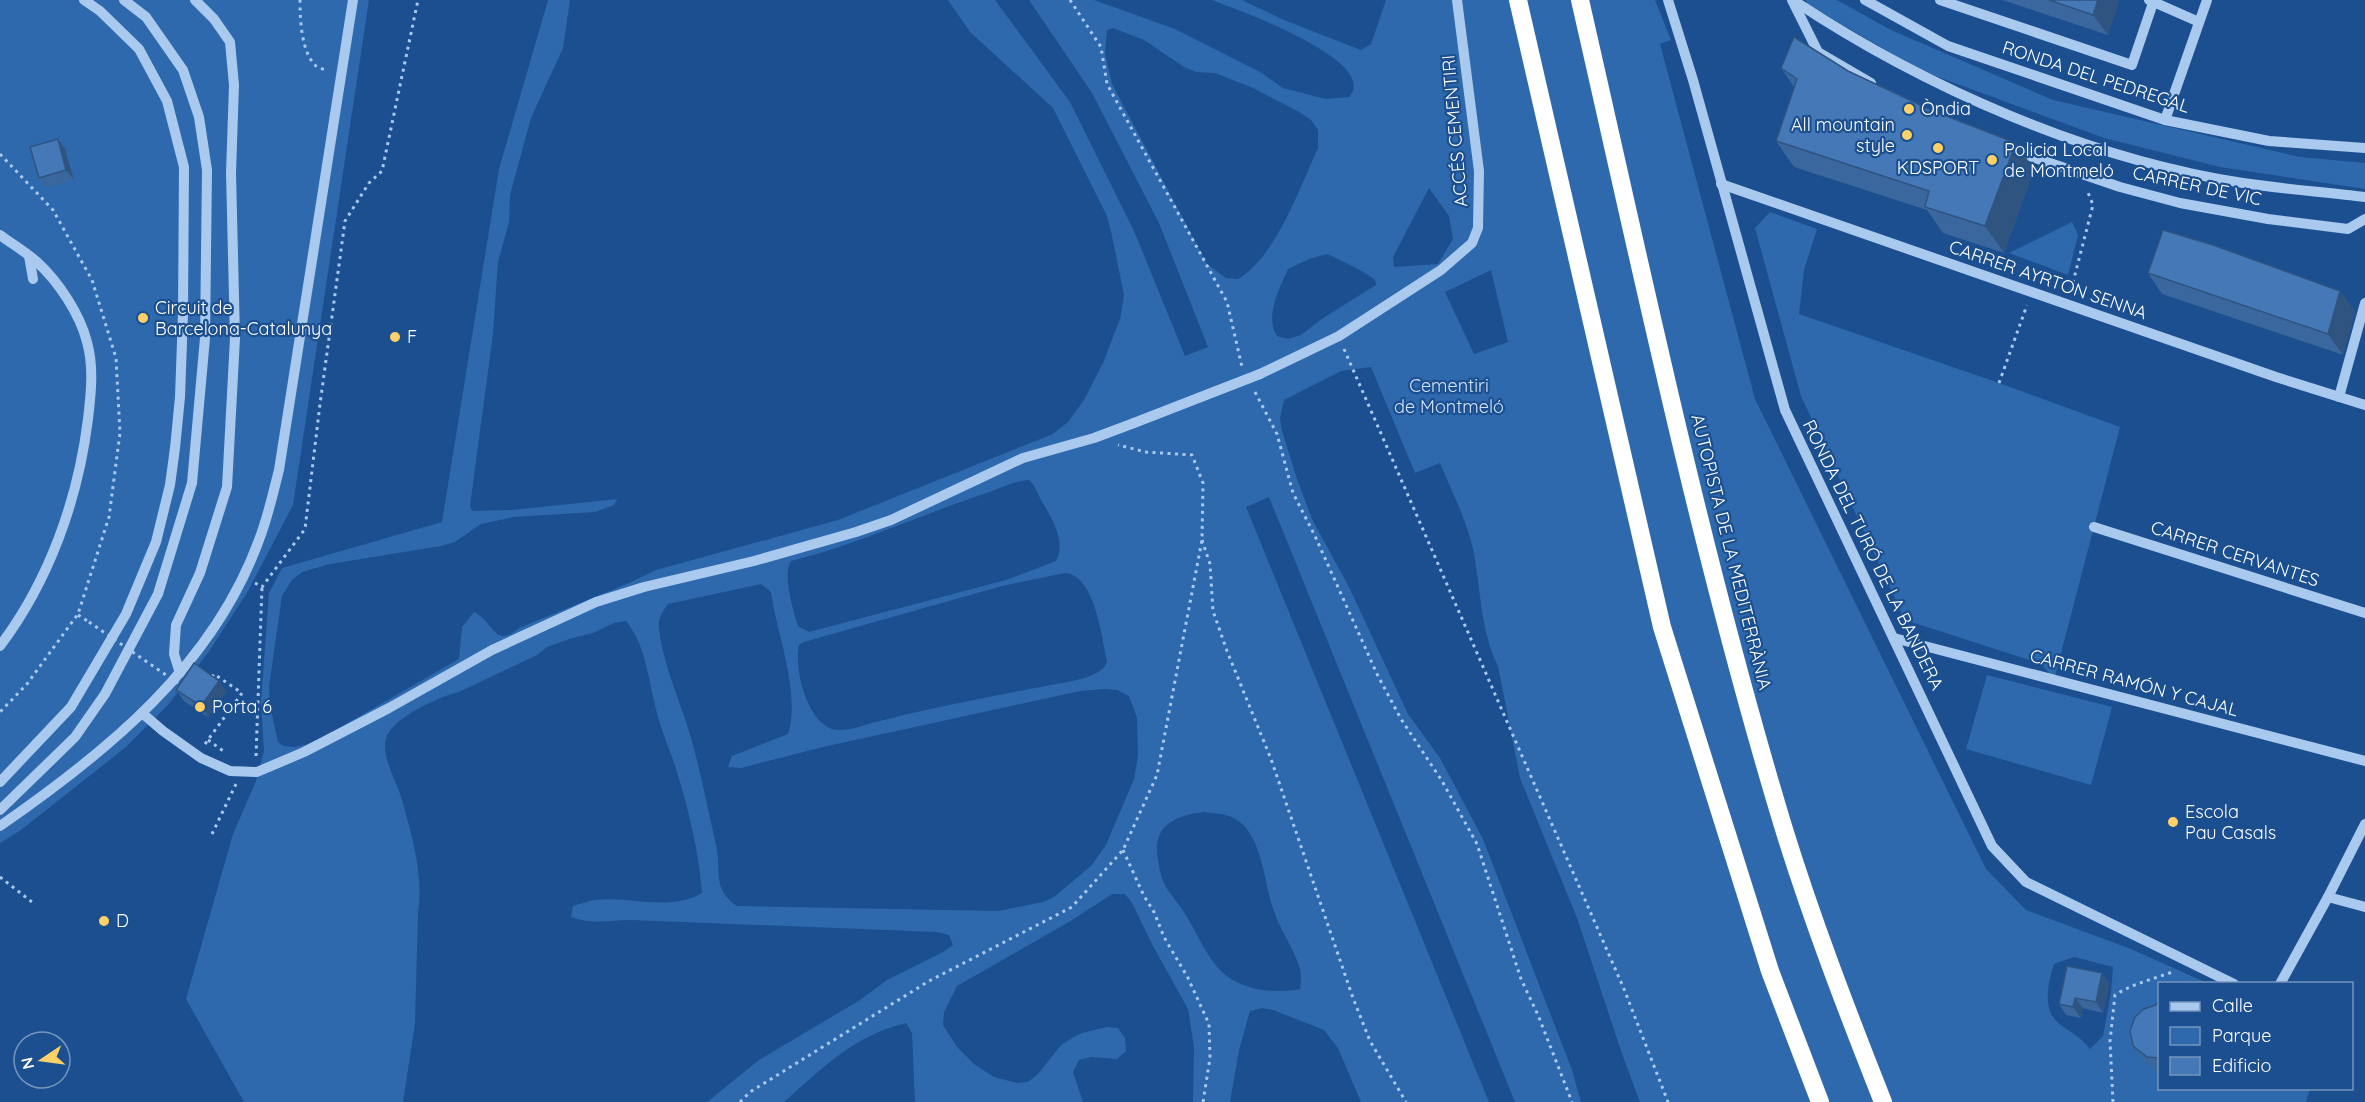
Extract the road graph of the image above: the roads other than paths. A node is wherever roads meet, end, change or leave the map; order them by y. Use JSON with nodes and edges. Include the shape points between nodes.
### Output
{"nodes":[{"id":1,"x":84,"y":0,"type":"edge"},
{"id":2,"x":124,"y":0,"type":"edge"},
{"id":3,"x":195,"y":0,"type":"edge"},
{"id":4,"x":353,"y":0,"type":"edge"},
{"id":5,"x":1457,"y":0,"type":"edge"},
{"id":6,"x":1518,"y":0,"type":"edge"},
{"id":7,"x":1580,"y":0,"type":"edge"},
{"id":8,"x":1668,"y":0,"type":"edge"},
{"id":9,"x":1793,"y":0,"type":"edge"},
{"id":10,"x":1865,"y":0,"type":"edge"},
{"id":11,"x":1940,"y":0,"type":"edge"},
{"id":12,"x":2207,"y":0,"type":"edge"},
{"id":13,"x":2152,"y":1,"type":"edge"},
{"id":14,"x":2199,"y":22,"type":"junction"},
{"id":15,"x":1882,"y":89,"type":"edge"},
{"id":16,"x":2165,"y":120,"type":"junction"},
{"id":17,"x":1997,"y":145,"type":"edge"},
{"id":18,"x":2365,"y":148,"type":"edge"},
{"id":19,"x":1722,"y":184,"type":"junction"},
{"id":20,"x":2365,"y":197,"type":"edge"},
{"id":21,"x":2365,"y":219,"type":"edge"},
{"id":22,"x":0,"y":235,"type":"edge"},
{"id":23,"x":29,"y":256,"type":"junction"},
{"id":24,"x":33,"y":279,"type":"dead end"},
{"id":25,"x":2365,"y":303,"type":"edge"},
{"id":26,"x":2339,"y":397,"type":"junction"},
{"id":27,"x":2365,"y":405,"type":"edge"},
{"id":28,"x":2094,"y":527,"type":"dead end"},
{"id":29,"x":2365,"y":613,"type":"edge"},
{"id":30,"x":1894,"y":638,"type":"junction"},
{"id":31,"x":0,"y":646,"type":"edge"},
{"id":32,"x":180,"y":673,"type":"junction"},
{"id":33,"x":142,"y":713,"type":"junction"},
{"id":34,"x":2365,"y":761,"type":"edge"},
{"id":35,"x":0,"y":782,"type":"edge"},
{"id":36,"x":0,"y":810,"type":"edge"},
{"id":37,"x":2365,"y":824,"type":"edge"},
{"id":38,"x":0,"y":826,"type":"edge"},
{"id":39,"x":2328,"y":897,"type":"junction"},
{"id":40,"x":2365,"y":907,"type":"edge"},
{"id":41,"x":2230,"y":982,"type":"edge"},
{"id":42,"x":2281,"y":982,"type":"edge"},
{"id":43,"x":1820,"y":1102,"type":"edge"},
{"id":44,"x":1883,"y":1102,"type":"edge"}],
"edges":[{"from":1,"to":35,"type":"street","via":[[139,49],[167,100],[184,167],[183,314],[175,448],[156,542],[126,614],[71,707]]},
{"from":2,"to":36,"type":"street","via":[[146,17],[183,70],[199,117],[207,170],[205,338],[192,483],[158,594],[105,694],[75,737]]},
{"from":3,"to":32,"type":"street","via":[[230,42],[234,85],[231,173],[235,338],[227,487],[200,573],[176,625],[174,654]]},
{"from":4,"to":32,"type":"street","via":[[271,503],[259,541],[236,589],[212,631]]},
{"from":5,"to":33,"type":"street","name":"ACCÉS CEMENTIRI","bridge":true,"via":[[1479,171],[1478,228],[1472,243],[1441,270],[1339,336],[1260,374],[1134,423],[1023,458],[891,520],[596,602],[492,650],[389,708],[257,772],[230,771],[196,755]]},
{"from":6,"to":43,"type":"highway","via":[[1662,627],[1770,970]]},
{"from":7,"to":44,"type":"highway","name":"AUTOPISTA DE LA MEDITERRÀNIA","via":[[1670,399],[1756,735],[1815,924]]},
{"from":8,"to":19,"type":"street","name":"RONDA DEL TURÓ DE LA BANDERA"},
{"from":9,"to":15,"type":"street","name":"CARRER DE VIC","via":[[1818,52]]},
{"from":9,"to":20,"type":"street","name":"CARRER DE VIC","via":[[1938,83],[2093,145],[2242,183]]},
{"from":10,"to":16,"type":"street","name":"RONDA DEL PEDREGAL","via":[[1948,46]]},
{"from":11,"to":13,"type":"street","via":[[2132,65]]},
{"from":12,"to":14,"type":"street"},
{"from":13,"to":14,"type":"street"},
{"from":14,"to":16,"type":"street"},
{"from":16,"to":18,"type":"street","name":"RONDA DEL PEDREGAL","via":[[2269,141]]},
{"from":17,"to":21,"type":"street","name":"CARRER DE VIC","via":[[2120,187],[2180,202],[2348,229]]},
{"from":19,"to":26,"type":"street","name":"CARRER AYRTON SENNA"},
{"from":19,"to":30,"type":"street","name":"RONDA DEL TURÓ DE LA BANDERA","via":[[1785,411]]},
{"from":22,"to":23,"type":"street"},
{"from":23,"to":24,"type":"street"},
{"from":23,"to":31,"type":"street","via":[[54,281],[74,312],[87,342],[92,373],[78,479],[52,555],[33,595]]},
{"from":25,"to":26,"type":"street"},
{"from":26,"to":27,"type":"street","name":"CARRER AYRTON SENNA"},
{"from":28,"to":29,"type":"street","name":"CARRER CERVANTES"},
{"from":30,"to":34,"type":"street","name":"CARRER RAMÓN Y CAJAL"},
{"from":30,"to":41,"type":"street","name":"RONDA DEL TURÓ DE LA BANDERA","via":[[1992,846],[2026,882]]},
{"from":32,"to":33,"type":"street"},
{"from":33,"to":38,"type":"street","via":[[71,774]]},
{"from":37,"to":39,"type":"street"},
{"from":39,"to":40,"type":"street"},
{"from":39,"to":42,"type":"street"}]}
